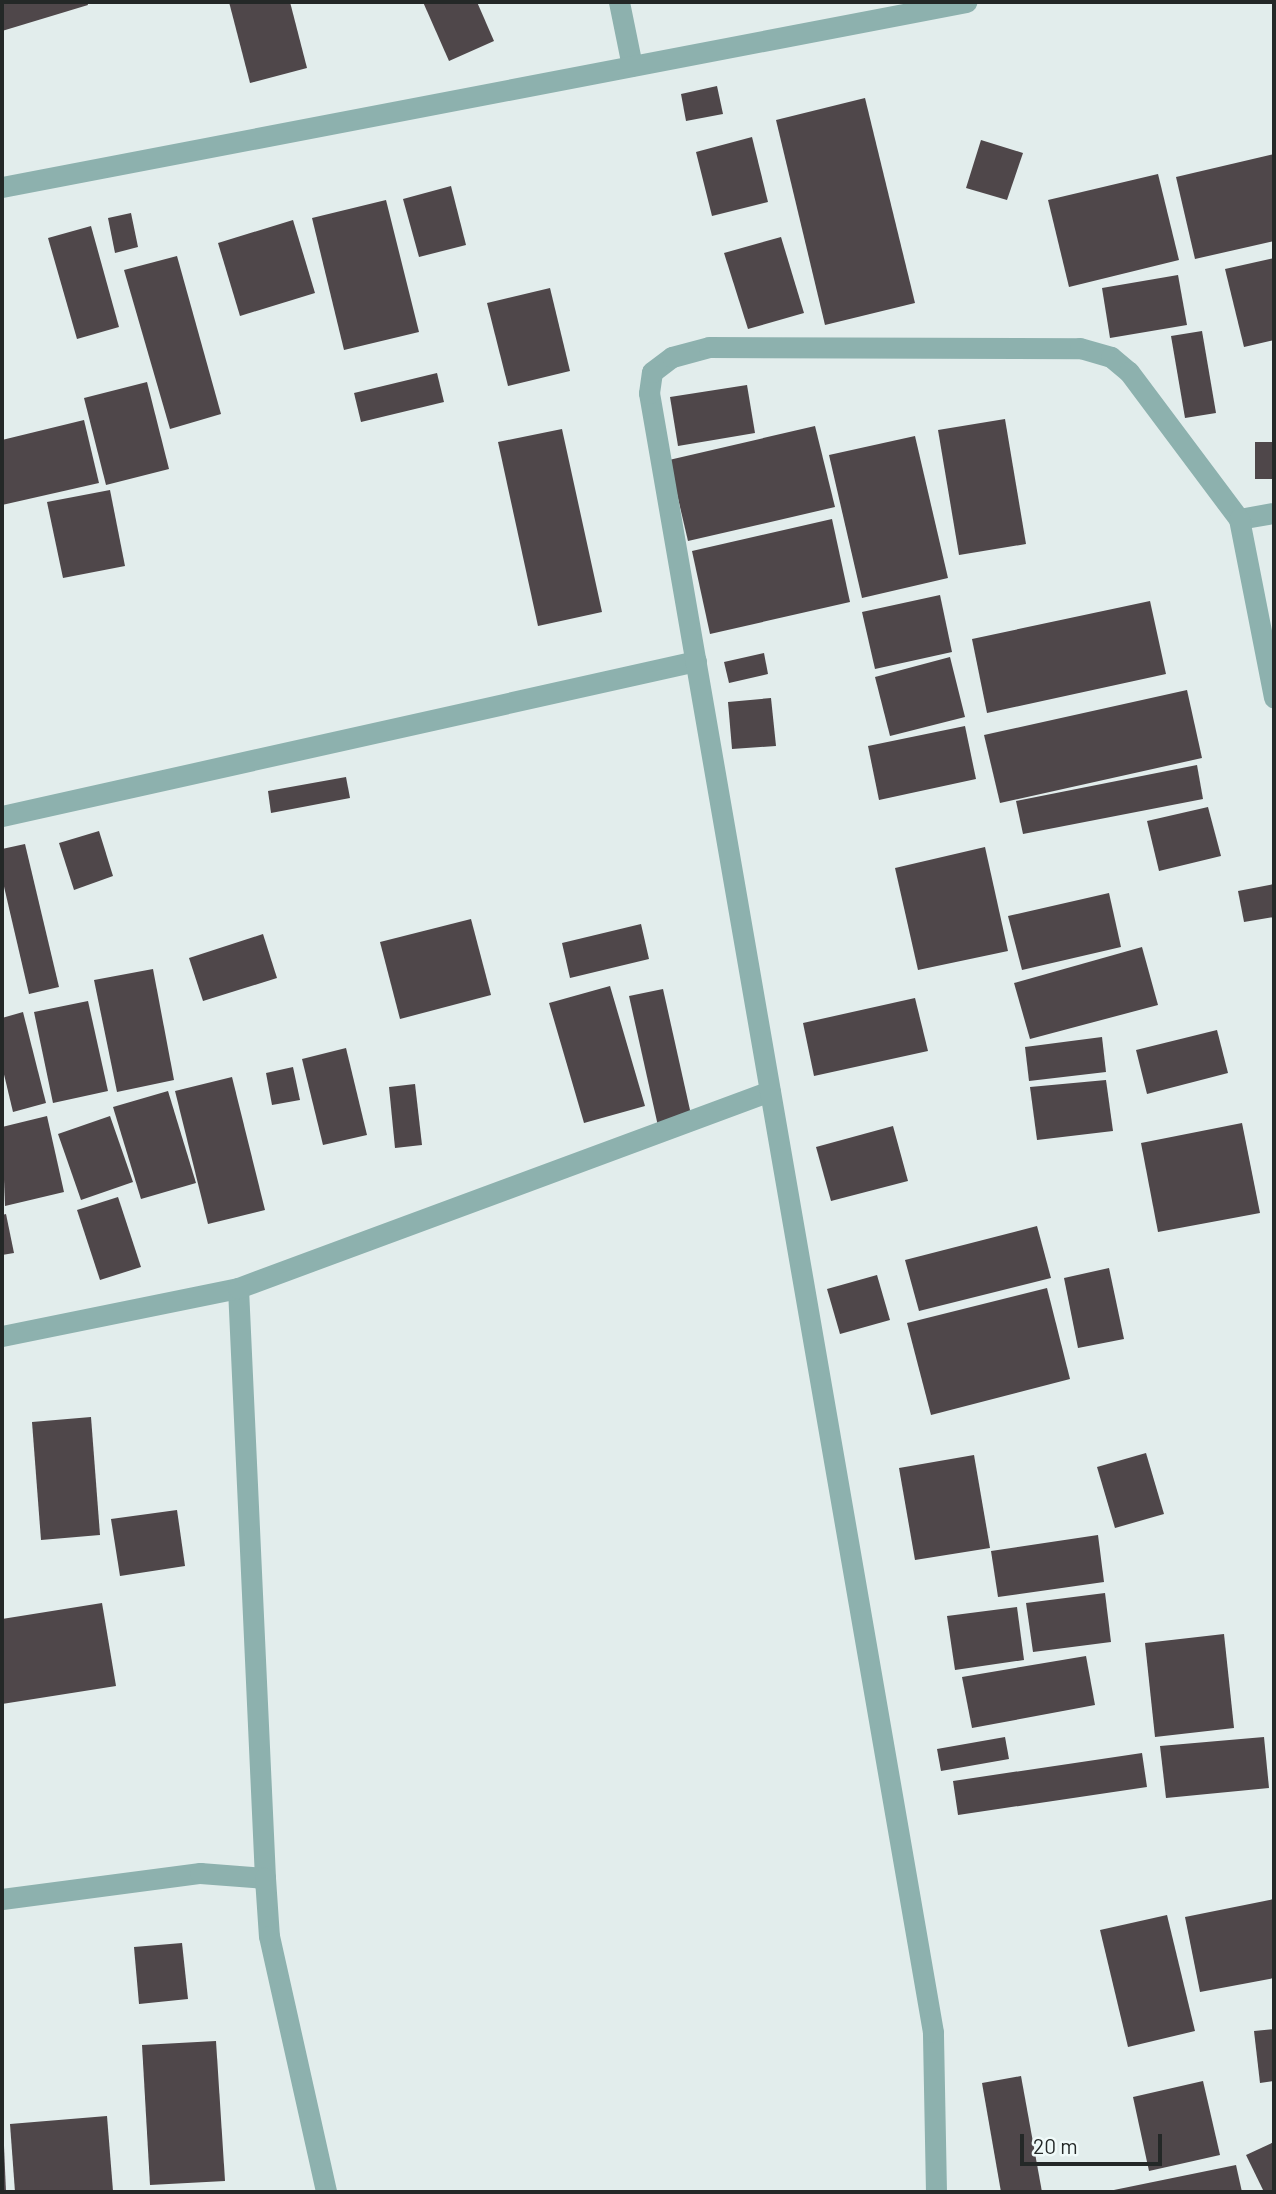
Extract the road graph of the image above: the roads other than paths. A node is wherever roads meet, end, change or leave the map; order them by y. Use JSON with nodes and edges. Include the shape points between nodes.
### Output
{"nodes":[{"id":1,"x":619,"y":2,"type":"edge"},
{"id":2,"x":966,"y":2,"type":"edge"},
{"id":3,"x":632,"y":66,"type":"junction"},
{"id":4,"x":2,"y":187,"type":"edge"},
{"id":5,"x":1274,"y":513,"type":"edge"},
{"id":6,"x":1239,"y":519,"type":"junction"},
{"id":7,"x":695,"y":661,"type":"junction"},
{"id":8,"x":1274,"y":698,"type":"edge"},
{"id":9,"x":2,"y":816,"type":"edge"},
{"id":10,"x":770,"y":1091,"type":"junction"},
{"id":11,"x":238,"y":1288,"type":"junction"},
{"id":12,"x":2,"y":1336,"type":"edge"},
{"id":13,"x":265,"y":1878,"type":"junction"},
{"id":14,"x":2,"y":1899,"type":"edge"},
{"id":15,"x":326,"y":2192,"type":"edge"},
{"id":16,"x":936,"y":2192,"type":"edge"}],
"edges":[{"from":1,"to":3,"type":"street"},
{"from":2,"to":3,"type":"street"},
{"from":3,"to":4,"type":"street"},
{"from":5,"to":6,"type":"street"},
{"from":6,"to":7,"type":"street","via":[[1129,372],[1111,357],[1080,348],[709,347],[672,357],[652,372],[649,393]]},
{"from":6,"to":8,"type":"street"},
{"from":7,"to":9,"type":"street"},
{"from":7,"to":10,"type":"street"},
{"from":10,"to":11,"type":"street"},
{"from":10,"to":16,"type":"street","via":[[933,2032]]},
{"from":11,"to":12,"type":"street"},
{"from":11,"to":13,"type":"street"},
{"from":13,"to":14,"type":"street","via":[[200,1873]]},
{"from":13,"to":15,"type":"street","via":[[269,1936]]}]}
